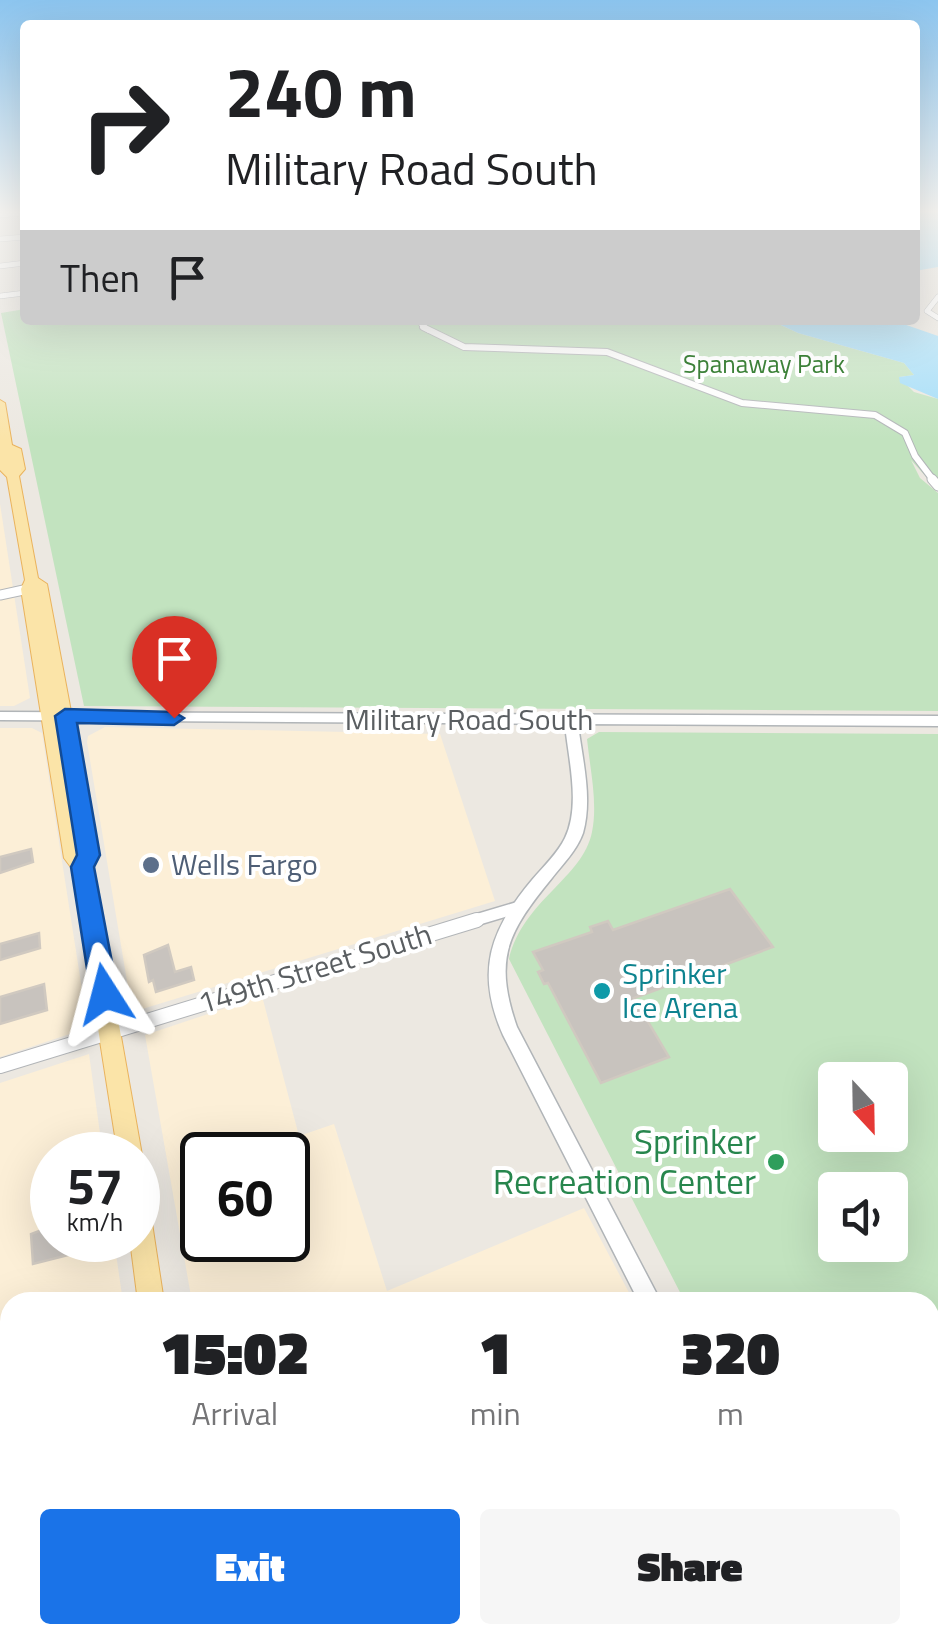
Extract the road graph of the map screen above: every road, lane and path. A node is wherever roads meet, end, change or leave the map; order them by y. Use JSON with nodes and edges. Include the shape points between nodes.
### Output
{"nodes":[{"id":1,"x":938,"y":297,"type":"edge"},
{"id":2,"x":938,"y":318,"type":"edge"},
{"id":3,"x":420,"y":325,"type":"edge"},
{"id":4,"x":0,"y":403,"type":"edge"},
{"id":5,"x":6,"y":470,"type":"edge"},
{"id":6,"x":938,"y":486,"type":"edge"},
{"id":7,"x":30,"y":585,"type":"junction"},
{"id":8,"x":0,"y":595,"type":"edge"},
{"id":9,"x":0,"y":716,"type":"edge"},
{"id":10,"x":58,"y":716,"type":"junction"},
{"id":11,"x":571,"y":720,"type":"junction"},
{"id":12,"x":938,"y":722,"type":"edge"},
{"id":13,"x":516,"y":908,"type":"junction"},
{"id":14,"x":111,"y":1032,"type":"junction"},
{"id":15,"x":0,"y":1066,"type":"edge"},
{"id":16,"x":126,"y":1132,"type":"edge"},
{"id":17,"x":145,"y":1262,"type":"edge"},
{"id":18,"x":150,"y":1292,"type":"edge"},
{"id":19,"x":645,"y":1292,"type":"edge"}],
"edges":[{"from":1,"to":2,"type":"street","via":[[927,311]]},
{"from":3,"to":6,"type":"street","via":[[458,346],[596,350],[728,400],[875,416],[906,433]]},
{"from":4,"to":5,"type":"main road"},
{"from":5,"to":7,"type":"main road"},
{"from":7,"to":8,"type":"street"},
{"from":7,"to":10,"type":"main road"},
{"from":9,"to":10,"type":"main road","name":"Military Road South"},
{"from":10,"to":11,"type":"main road","name":"Military Road South"},
{"from":10,"to":14,"type":"main road","via":[[73,858],[82,867]]},
{"from":11,"to":12,"type":"main road","name":"Military Road South"},
{"from":11,"to":13,"type":"main road","via":[[576,829]]},
{"from":13,"to":14,"type":"street","name":"149th Street South"},
{"from":13,"to":19,"type":"main road","via":[[495,965],[503,1015]]},
{"from":14,"to":15,"type":"street","name":"149th Street South"},
{"from":14,"to":16,"type":"main road"},
{"from":17,"to":18,"type":"main road"}]}
